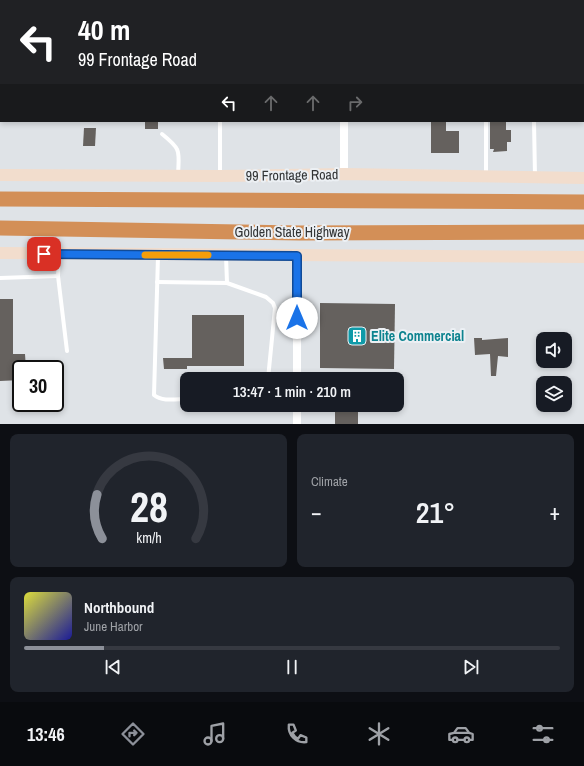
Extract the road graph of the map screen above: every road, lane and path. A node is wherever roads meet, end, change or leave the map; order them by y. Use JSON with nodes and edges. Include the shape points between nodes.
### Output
{"nodes":[{"id":1,"x":220,"y":122,"type":"edge"},
{"id":2,"x":344,"y":122,"type":"edge"},
{"id":3,"x":486,"y":122,"type":"edge"},
{"id":4,"x":534,"y":122,"type":"edge"},
{"id":5,"x":162,"y":134,"type":"dead end"},
{"id":6,"x":344,"y":174,"type":"junction"},
{"id":7,"x":0,"y":175,"type":"edge"},
{"id":8,"x":178,"y":176,"type":"junction"},
{"id":9,"x":220,"y":176,"type":"junction"},
{"id":10,"x":486,"y":177,"type":"junction"},
{"id":11,"x":535,"y":178,"type":"junction"},
{"id":12,"x":584,"y":178,"type":"edge"},
{"id":13,"x":0,"y":199,"type":"edge"},
{"id":14,"x":584,"y":202,"type":"edge"},
{"id":15,"x":0,"y":228,"type":"edge"},
{"id":16,"x":584,"y":232,"type":"edge"},
{"id":17,"x":0,"y":253,"type":"edge"},
{"id":18,"x":59,"y":254,"type":"junction"},
{"id":19,"x":158,"y":255,"type":"junction"},
{"id":20,"x":226,"y":255,"type":"junction"},
{"id":21,"x":297,"y":256,"type":"junction"},
{"id":22,"x":584,"y":257,"type":"edge"},
{"id":23,"x":58,"y":276,"type":"junction"},
{"id":24,"x":0,"y":278,"type":"edge"},
{"id":25,"x":157,"y":282,"type":"junction"},
{"id":26,"x":227,"y":283,"type":"junction"},
{"id":27,"x":67,"y":352,"type":"dead end"},
{"id":28,"x":269,"y":372,"type":"edge"},
{"id":29,"x":297,"y":372,"type":"edge"},
{"id":30,"x":180,"y":399,"type":"edge"},
{"id":31,"x":297,"y":412,"type":"edge"},
{"id":32,"x":297,"y":424,"type":"edge"}],
"edges":[{"from":1,"to":9,"type":"lane"},
{"from":2,"to":6,"type":"street"},
{"from":3,"to":10,"type":"lane"},
{"from":4,"to":11,"type":"lane"},
{"from":5,"to":8,"type":"lane","via":[[176,146],[179,154]]},
{"from":6,"to":9,"type":"street","name":"99 Frontage Road"},
{"from":6,"to":10,"type":"street","name":"99 Frontage Road"},
{"from":7,"to":8,"type":"street","name":"99 Frontage Road"},
{"from":8,"to":9,"type":"street","name":"99 Frontage Road"},
{"from":10,"to":11,"type":"street","name":"99 Frontage Road"},
{"from":11,"to":12,"type":"street","name":"99 Frontage Road"},
{"from":13,"to":14,"type":"highway"},
{"from":15,"to":16,"type":"highway","name":"Golden State Highway","via":[[300,233]]},
{"from":17,"to":18,"type":"street"},
{"from":18,"to":19,"type":"street"},
{"from":18,"to":23,"type":"lane"},
{"from":19,"to":20,"type":"street"},
{"from":19,"to":25,"type":"lane"},
{"from":20,"to":21,"type":"street"},
{"from":20,"to":26,"type":"lane"},
{"from":21,"to":22,"type":"street"},
{"from":21,"to":29,"type":"street"},
{"from":23,"to":24,"type":"lane"},
{"from":23,"to":27,"type":"lane"},
{"from":25,"to":26,"type":"lane"},
{"from":25,"to":30,"type":"lane","via":[[154,395],[163,399]]},
{"from":26,"to":28,"type":"lane","via":[[266,297],[273,303],[275,308]]},
{"from":31,"to":32,"type":"street"}]}
